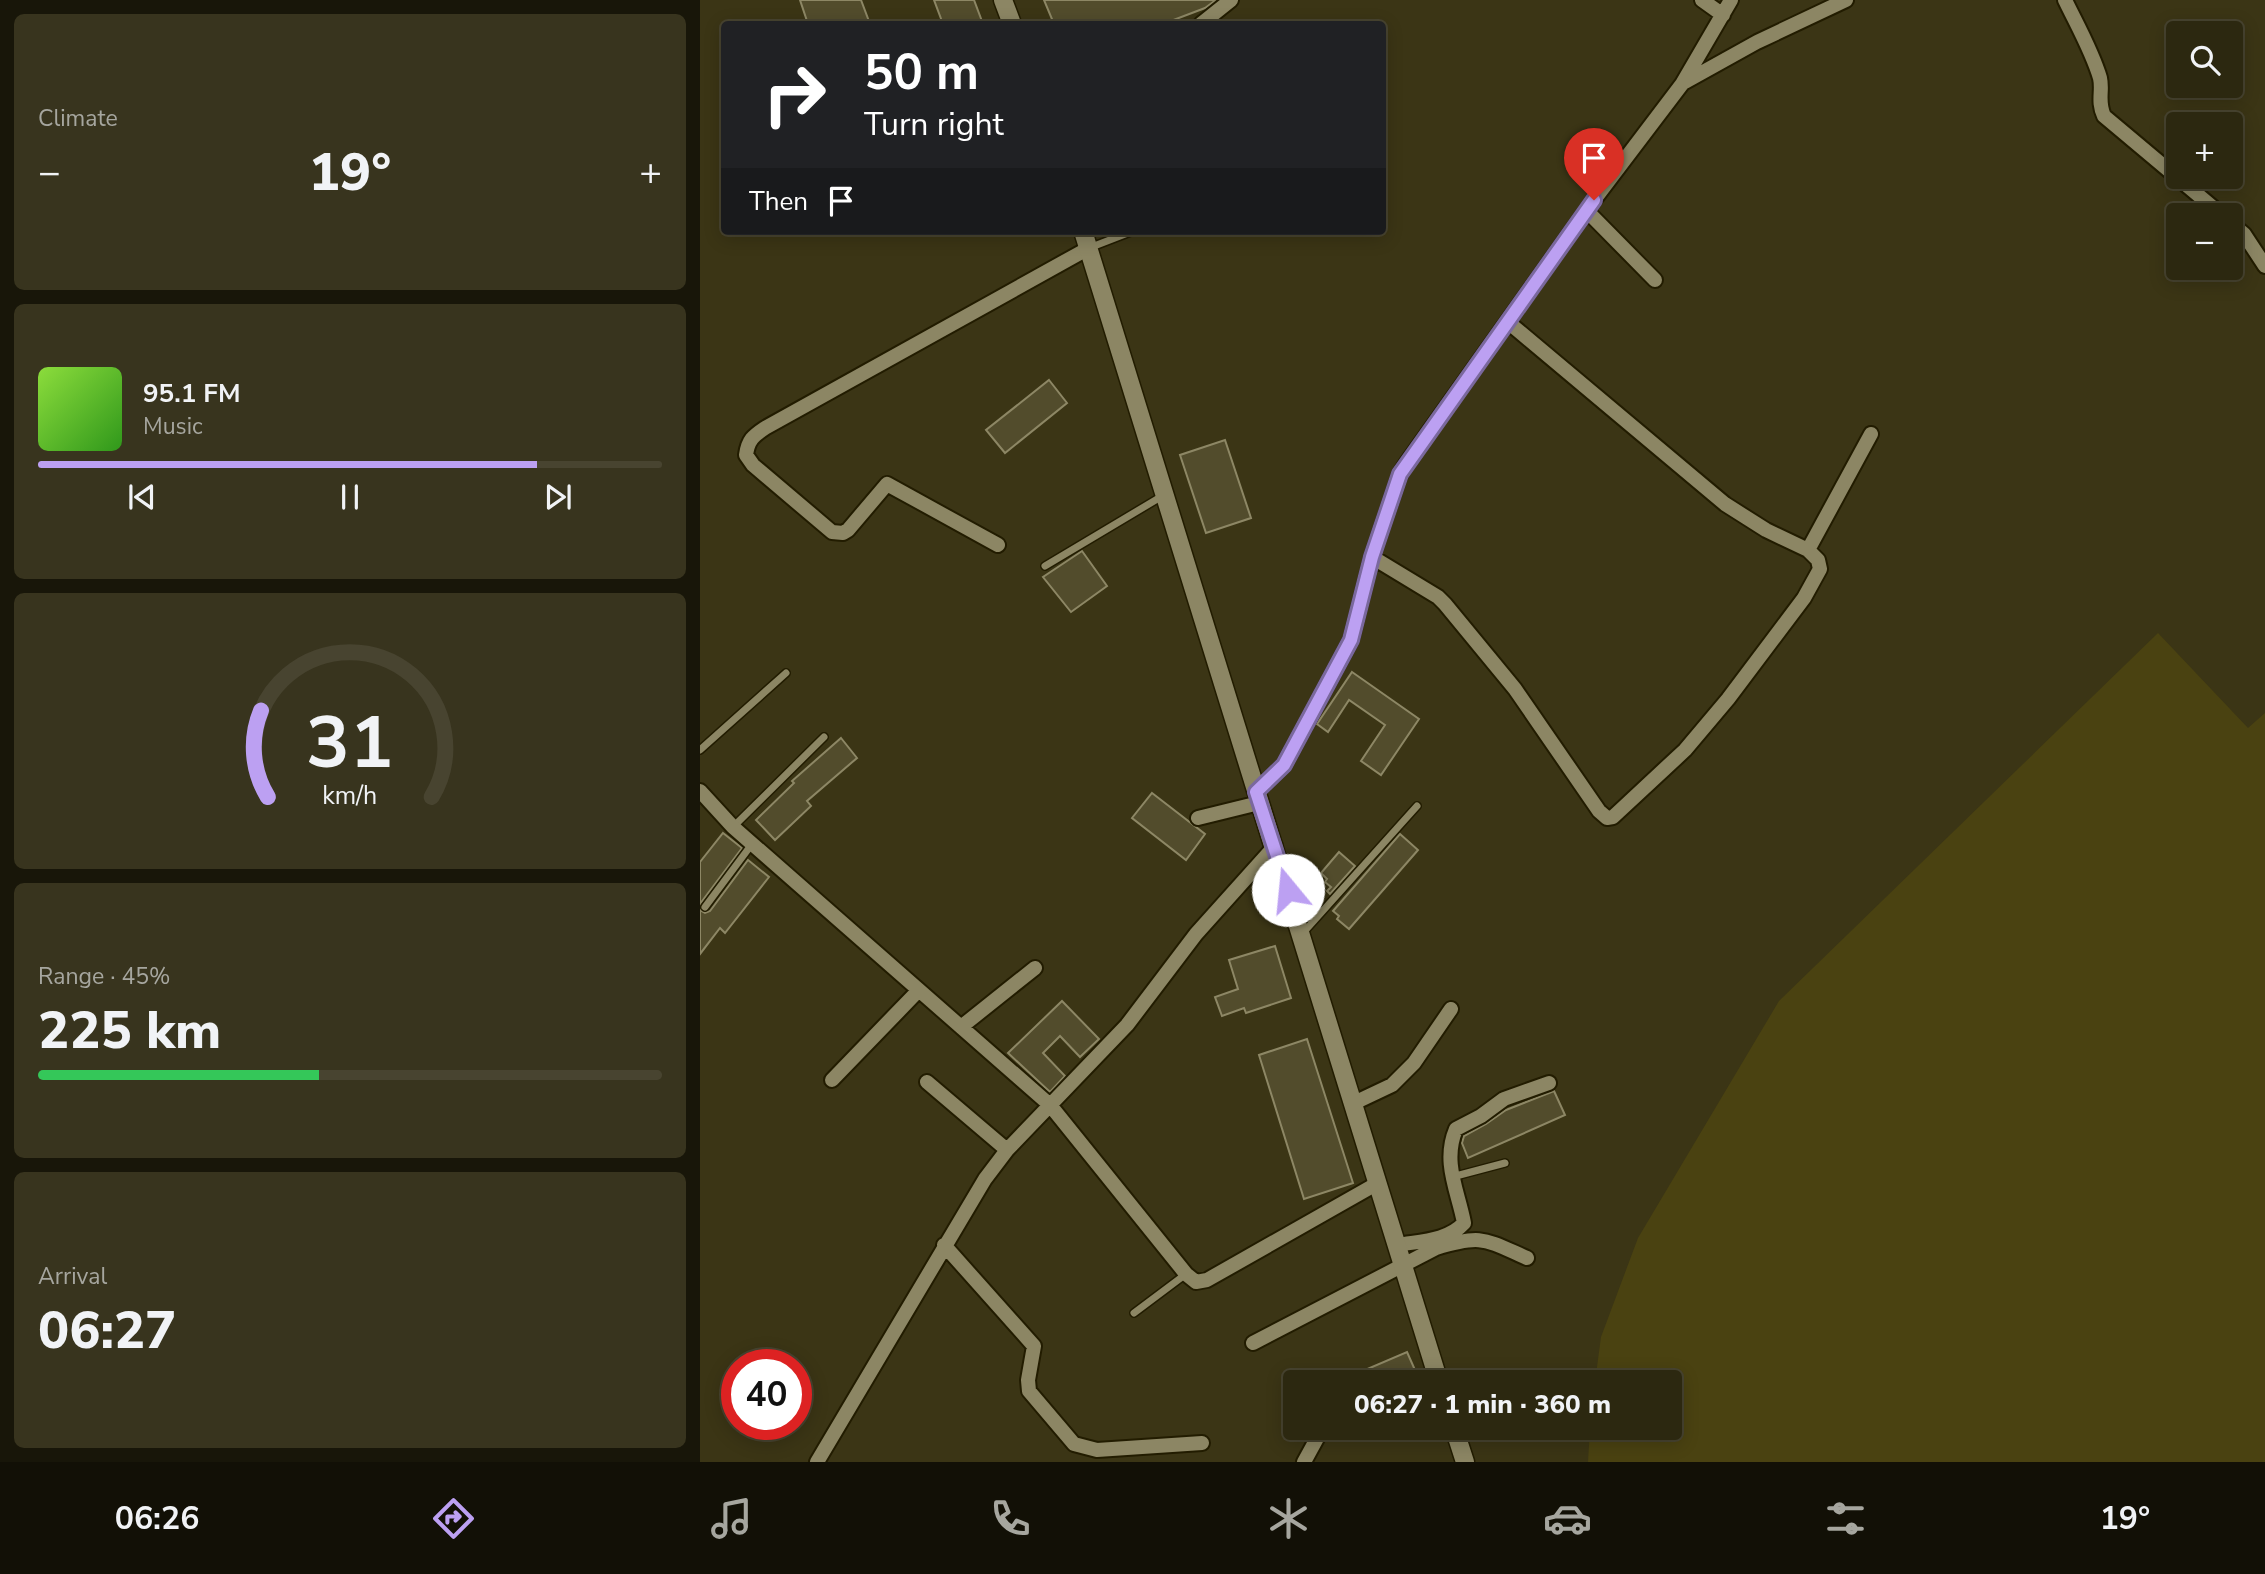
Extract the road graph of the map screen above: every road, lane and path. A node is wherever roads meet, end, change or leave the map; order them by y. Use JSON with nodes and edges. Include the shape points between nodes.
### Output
{"nodes":[{"id":1,"x":1003,"y":0,"type":"edge"},
{"id":2,"x":1231,"y":0,"type":"edge"},
{"id":3,"x":1702,"y":0,"type":"edge"},
{"id":4,"x":1731,"y":0,"type":"edge"},
{"id":5,"x":1846,"y":0,"type":"edge"},
{"id":6,"x":2065,"y":0,"type":"edge"},
{"id":7,"x":1723,"y":15,"type":"junction"},
{"id":8,"x":1011,"y":21,"type":"edge"},
{"id":9,"x":1205,"y":21,"type":"edge"},
{"id":10,"x":1682,"y":84,"type":"junction"},
{"id":11,"x":2208,"y":203,"type":"edge"},
{"id":12,"x":1587,"y":211,"type":"junction"},
{"id":13,"x":2243,"y":233,"type":"edge"},
{"id":14,"x":1112,"y":235,"type":"edge"},
{"id":15,"x":1086,"y":240,"type":"edge"},
{"id":16,"x":2265,"y":266,"type":"edge"},
{"id":17,"x":1655,"y":280,"type":"dead end"},
{"id":18,"x":1508,"y":322,"type":"junction"},
{"id":19,"x":1871,"y":433,"type":"dead end"},
{"id":20,"x":1164,"y":495,"type":"junction"},
{"id":21,"x":998,"y":545,"type":"dead end"},
{"id":22,"x":1808,"y":550,"type":"junction"},
{"id":23,"x":1372,"y":557,"type":"junction"},
{"id":24,"x":1045,"y":566,"type":"dead end"},
{"id":25,"x":786,"y":673,"type":"dead end"},
{"id":26,"x":824,"y":737,"type":"dead end"},
{"id":27,"x":700,"y":750,"type":"edge"},
{"id":28,"x":700,"y":790,"type":"edge"},
{"id":29,"x":1258,"y":798,"type":"junction"},
{"id":30,"x":1417,"y":806,"type":"dead end"},
{"id":31,"x":1198,"y":818,"type":"dead end"},
{"id":32,"x":733,"y":827,"type":"junction"},
{"id":33,"x":752,"y":844,"type":"junction"},
{"id":34,"x":1275,"y":846,"type":"junction"},
{"id":35,"x":705,"y":907,"type":"dead end"},
{"id":36,"x":1302,"y":934,"type":"junction"},
{"id":37,"x":1035,"y":968,"type":"dead end"},
{"id":38,"x":918,"y":991,"type":"junction"},
{"id":39,"x":1451,"y":1009,"type":"dead end"},
{"id":40,"x":961,"y":1027,"type":"junction"},
{"id":41,"x":832,"y":1080,"type":"dead end"},
{"id":42,"x":927,"y":1082,"type":"dead end"},
{"id":43,"x":1549,"y":1083,"type":"dead end"},
{"id":44,"x":1354,"y":1103,"type":"junction"},
{"id":45,"x":1050,"y":1105,"type":"junction"},
{"id":46,"x":1007,"y":1150,"type":"junction"},
{"id":47,"x":1505,"y":1163,"type":"dead end"},
{"id":48,"x":1451,"y":1178,"type":"junction"},
{"id":49,"x":1378,"y":1183,"type":"junction"},
{"id":50,"x":944,"y":1245,"type":"junction"},
{"id":51,"x":1398,"y":1245,"type":"junction"},
{"id":52,"x":1527,"y":1258,"type":"dead end"},
{"id":53,"x":1402,"y":1264,"type":"junction"},
{"id":54,"x":1186,"y":1273,"type":"junction"},
{"id":55,"x":1135,"y":1313,"type":"dead end"},
{"id":56,"x":1253,"y":1343,"type":"dead end"},
{"id":57,"x":1433,"y":1370,"type":"edge"},
{"id":58,"x":1316,"y":1440,"type":"edge"},
{"id":59,"x":1458,"y":1440,"type":"edge"},
{"id":60,"x":1202,"y":1443,"type":"dead end"},
{"id":61,"x":817,"y":1462,"type":"edge"},
{"id":62,"x":1304,"y":1462,"type":"edge"},
{"id":63,"x":1465,"y":1462,"type":"edge"}],
"edges":[{"from":1,"to":8,"type":"street"},
{"from":2,"to":9,"type":"street"},
{"from":3,"to":7,"type":"street"},
{"from":4,"to":7,"type":"street"},
{"from":5,"to":10,"type":"street"},
{"from":6,"to":11,"type":"street","via":[[2101,80],[2104,116]]},
{"from":7,"to":10,"type":"street"},
{"from":10,"to":12,"type":"street"},
{"from":12,"to":17,"type":"street"},
{"from":12,"to":18,"type":"street"},
{"from":13,"to":16,"type":"street"},
{"from":14,"to":15,"type":"lane"},
{"from":15,"to":20,"type":"street"},
{"from":15,"to":21,"type":"street","via":[[765,428],[751,437],[747,446],[746,455],[753,465],[832,532],[848,530],[887,484]]},
{"from":18,"to":22,"type":"street","via":[[1725,504]]},
{"from":18,"to":23,"type":"street","via":[[1400,474]]},
{"from":19,"to":22,"type":"street"},
{"from":20,"to":24,"type":"lane"},
{"from":20,"to":29,"type":"street"},
{"from":22,"to":23,"type":"street","via":[[1820,569],[1804,598],[1685,750],[1607,818],[1515,689],[1445,604]]},
{"from":23,"to":29,"type":"street","via":[[1351,640],[1284,765]]},
{"from":25,"to":27,"type":"lane"},
{"from":26,"to":32,"type":"lane"},
{"from":28,"to":32,"type":"street"},
{"from":29,"to":31,"type":"street"},
{"from":29,"to":34,"type":"street"},
{"from":30,"to":36,"type":"lane"},
{"from":32,"to":33,"type":"street"},
{"from":33,"to":35,"type":"lane"},
{"from":33,"to":38,"type":"street"},
{"from":34,"to":36,"type":"street"},
{"from":34,"to":45,"type":"street","via":[[1196,934],[1127,1025]]},
{"from":36,"to":44,"type":"street"},
{"from":37,"to":40,"type":"street"},
{"from":38,"to":40,"type":"street"},
{"from":38,"to":41,"type":"street"},
{"from":39,"to":44,"type":"street","via":[[1414,1063],[1392,1085]]},
{"from":40,"to":45,"type":"street"},
{"from":42,"to":46,"type":"street"},
{"from":43,"to":48,"type":"street","via":[[1504,1099],[1455,1129]]},
{"from":44,"to":49,"type":"street"},
{"from":45,"to":46,"type":"street"},
{"from":45,"to":54,"type":"street"},
{"from":46,"to":50,"type":"street"},
{"from":47,"to":48,"type":"lane"},
{"from":48,"to":51,"type":"street","via":[[1464,1223],[1443,1237]]},
{"from":49,"to":51,"type":"street"},
{"from":49,"to":54,"type":"street","via":[[1207,1280],[1196,1282]]},
{"from":50,"to":60,"type":"street","via":[[1034,1346],[1029,1391],[1074,1444],[1097,1450]]},
{"from":50,"to":61,"type":"street"},
{"from":51,"to":53,"type":"street"},
{"from":52,"to":53,"type":"street","via":[[1484,1239],[1465,1239]]},
{"from":53,"to":56,"type":"street"},
{"from":53,"to":57,"type":"street"},
{"from":54,"to":55,"type":"lane"},
{"from":58,"to":62,"type":"street"},
{"from":59,"to":63,"type":"street"}]}
